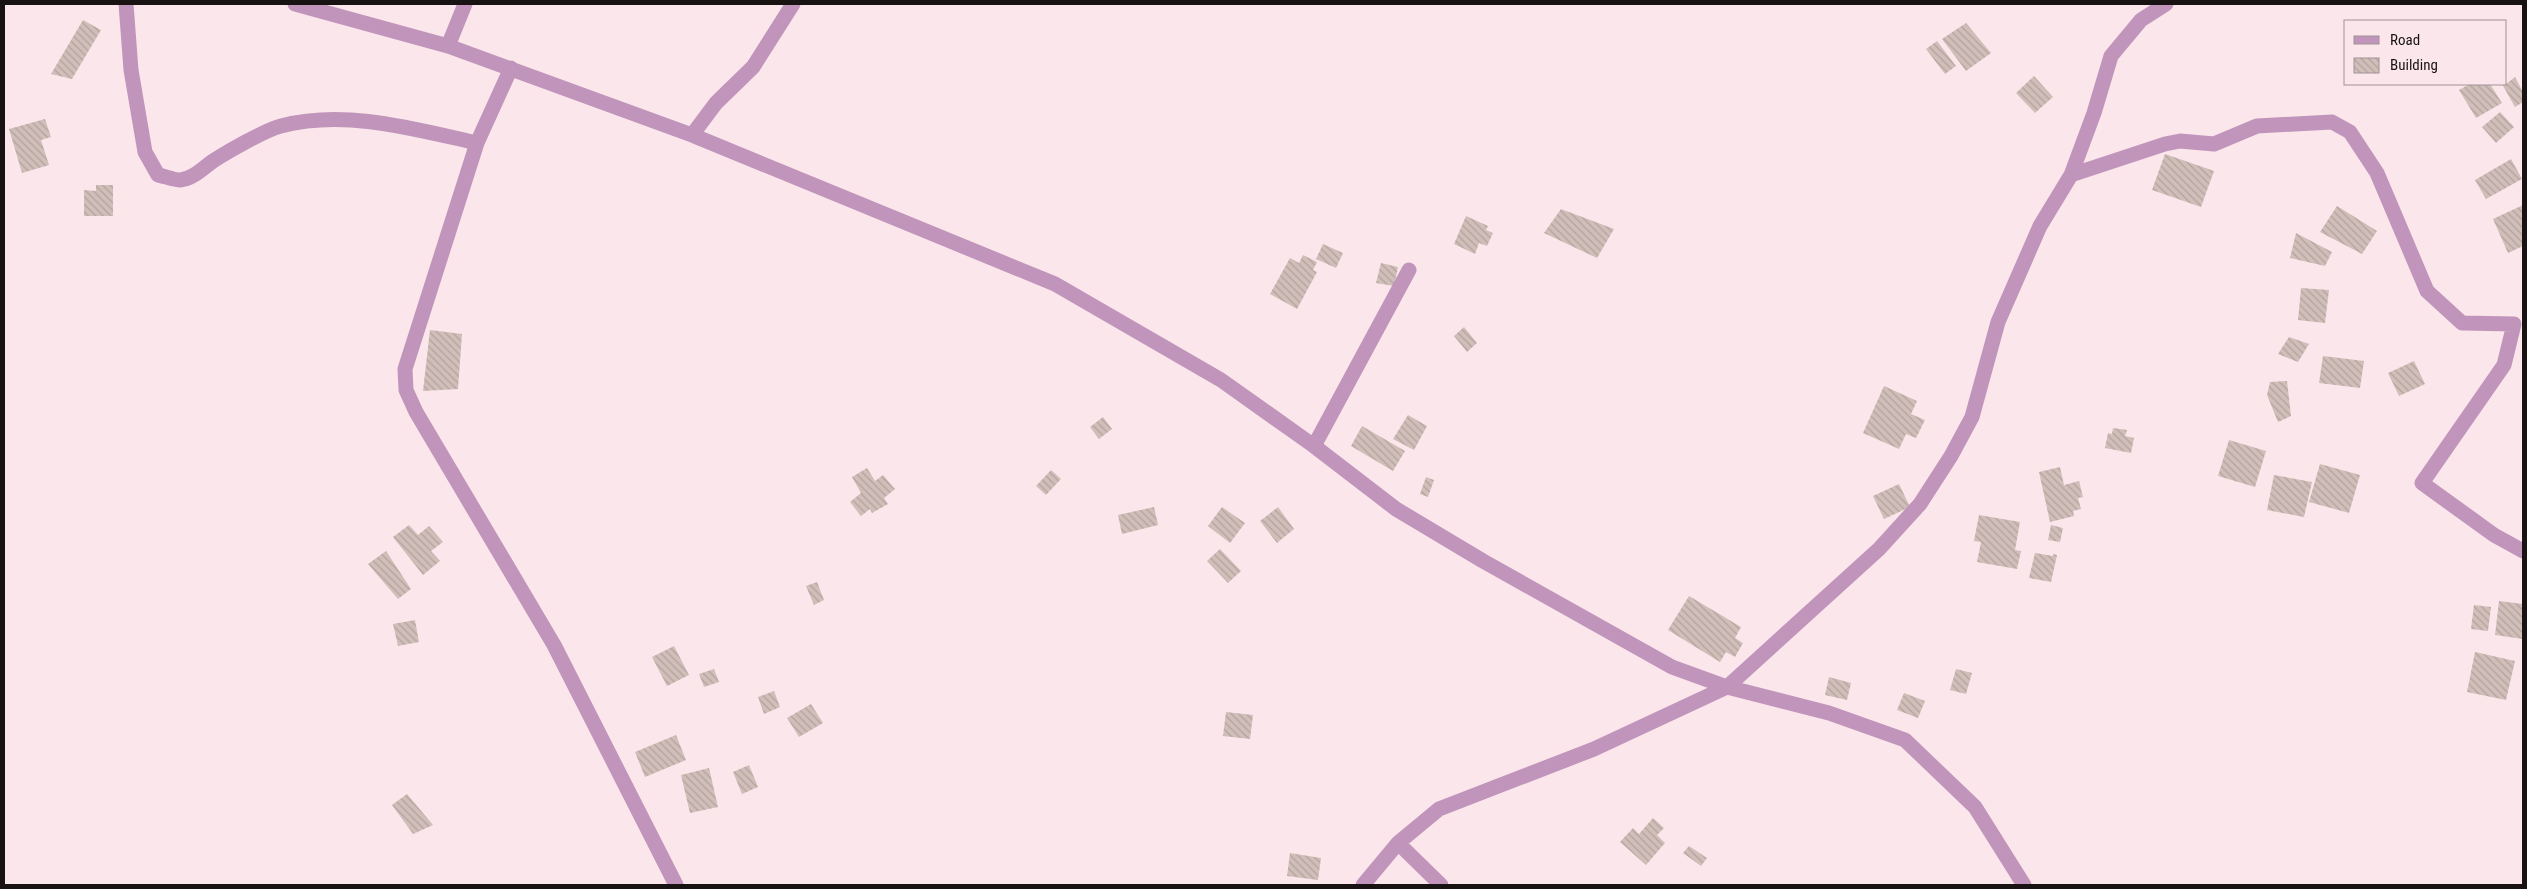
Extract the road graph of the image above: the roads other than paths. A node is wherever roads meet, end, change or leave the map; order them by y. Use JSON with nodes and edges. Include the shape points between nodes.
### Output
{"nodes":[{"id":1,"x":126,"y":4,"type":"edge"},
{"id":2,"x":296,"y":4,"type":"edge"},
{"id":3,"x":465,"y":4,"type":"edge"},
{"id":4,"x":793,"y":4,"type":"edge"},
{"id":5,"x":2166,"y":4,"type":"edge"},
{"id":6,"x":448,"y":46,"type":"junction"},
{"id":7,"x":510,"y":68,"type":"junction"},
{"id":8,"x":692,"y":135,"type":"junction"},
{"id":9,"x":477,"y":143,"type":"junction"},
{"id":10,"x":2071,"y":175,"type":"junction"},
{"id":11,"x":1410,"y":270,"type":"dead end"},
{"id":12,"x":1314,"y":446,"type":"junction"},
{"id":13,"x":2523,"y":551,"type":"edge"},
{"id":14,"x":1727,"y":687,"type":"junction"},
{"id":15,"x":1398,"y":843,"type":"junction"},
{"id":16,"x":676,"y":885,"type":"edge"},
{"id":17,"x":1364,"y":885,"type":"edge"},
{"id":18,"x":1441,"y":885,"type":"edge"},
{"id":19,"x":2024,"y":885,"type":"edge"}],
"edges":[{"from":1,"to":9,"type":"street","via":[[131,70],[145,152],[158,175],[180,180],[279,126],[312,120],[397,126]]},
{"from":2,"to":6,"type":"street"},
{"from":3,"to":6,"type":"street"},
{"from":4,"to":8,"type":"street","via":[[753,67],[716,103]]},
{"from":5,"to":10,"type":"street","via":[[2141,20],[2112,56]]},
{"from":6,"to":7,"type":"street"},
{"from":7,"to":8,"type":"street"},
{"from":7,"to":9,"type":"street"},
{"from":8,"to":12,"type":"street","via":[[1055,284],[1220,380]]},
{"from":9,"to":16,"type":"street","via":[[405,370],[406,390],[434,445],[554,645]]},
{"from":10,"to":13,"type":"street","via":[[2165,144],[2180,141],[2214,144],[2257,126],[2332,122],[2350,132],[2377,173],[2427,291],[2462,323],[2514,324],[2504,365],[2422,483],[2494,535]]},
{"from":10,"to":14,"type":"street","via":[[2040,226],[1998,322],[1972,417],[1920,504],[1879,549]]},
{"from":11,"to":12,"type":"street"},
{"from":12,"to":14,"type":"street","via":[[1396,509],[1482,561],[1672,667]]},
{"from":14,"to":15,"type":"street","via":[[1594,749],[1439,809]]},
{"from":14,"to":19,"type":"street","via":[[1829,713],[1905,740],[1975,807]]},
{"from":15,"to":17,"type":"street"},
{"from":15,"to":18,"type":"street"}]}
